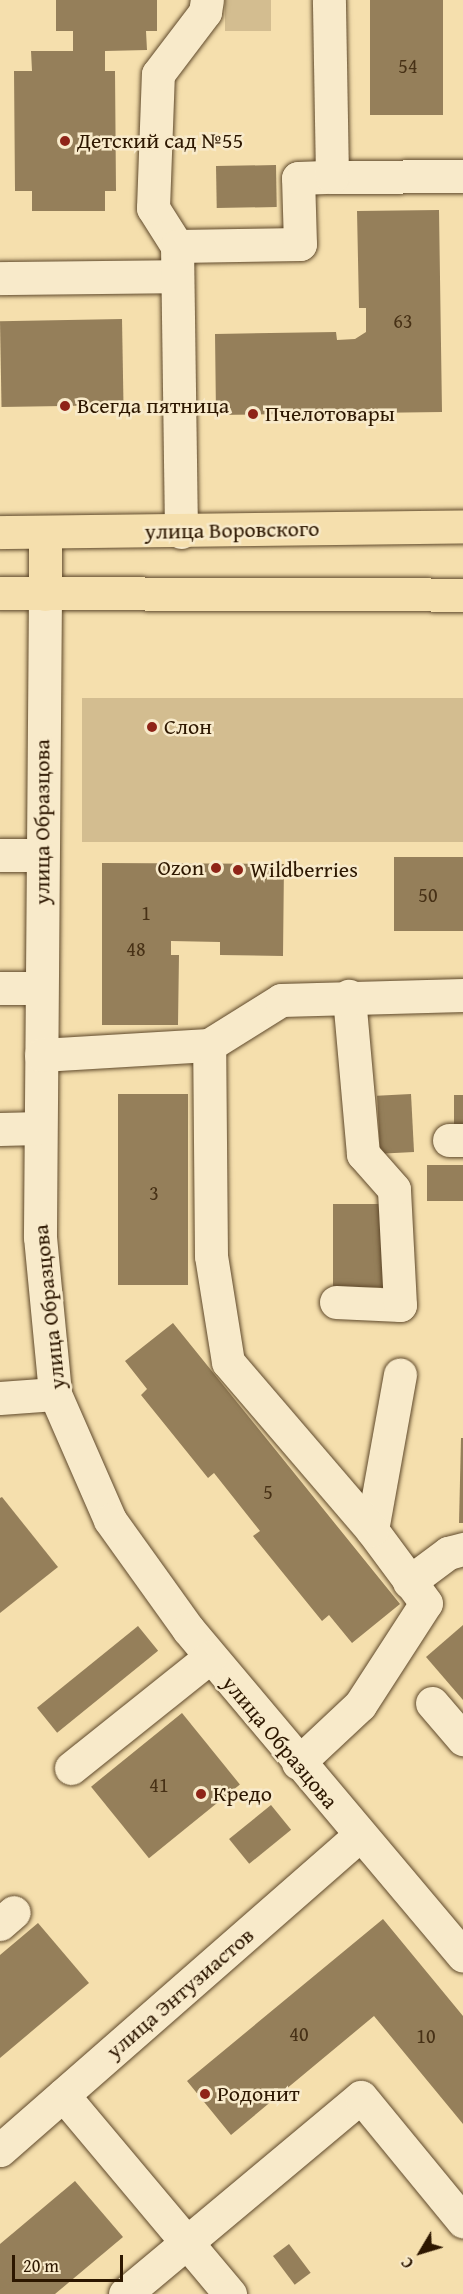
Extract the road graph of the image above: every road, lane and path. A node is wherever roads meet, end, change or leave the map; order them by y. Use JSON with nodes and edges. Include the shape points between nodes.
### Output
{"nodes":[{"id":1,"x":207,"y":0,"type":"edge"},
{"id":2,"x":329,"y":0,"type":"edge"},
{"id":3,"x":463,"y":176,"type":"edge"},
{"id":4,"x":332,"y":177,"type":"junction"},
{"id":5,"x":177,"y":261,"type":"junction"},
{"id":6,"x":0,"y":278,"type":"edge"},
{"id":7,"x":463,"y":526,"type":"edge"},
{"id":8,"x":0,"y":532,"type":"edge"},
{"id":9,"x":45,"y":532,"type":"junction"},
{"id":10,"x":182,"y":532,"type":"junction"},
{"id":11,"x":0,"y":593,"type":"edge"},
{"id":12,"x":45,"y":594,"type":"junction"},
{"id":13,"x":463,"y":595,"type":"edge"},
{"id":14,"x":0,"y":855,"type":"edge"},
{"id":15,"x":42,"y":855,"type":"junction"},
{"id":16,"x":0,"y":988,"type":"edge"},
{"id":17,"x":41,"y":988,"type":"junction"},
{"id":18,"x":463,"y":995,"type":"edge"},
{"id":19,"x":349,"y":996,"type":"junction"},
{"id":20,"x":210,"y":1045,"type":"junction"},
{"id":21,"x":40,"y":1055,"type":"junction"},
{"id":22,"x":0,"y":1128,"type":"edge"},
{"id":23,"x":40,"y":1128,"type":"junction"},
{"id":24,"x":336,"y":1302,"type":"dead end"},
{"id":25,"x":400,"y":1375,"type":"dead end"},
{"id":26,"x":55,"y":1394,"type":"junction"},
{"id":27,"x":0,"y":1398,"type":"edge"},
{"id":28,"x":372,"y":1530,"type":"junction"},
{"id":29,"x":463,"y":1549,"type":"edge"},
{"id":30,"x":409,"y":1582,"type":"junction"},
{"id":31,"x":210,"y":1657,"type":"junction"},
{"id":32,"x":432,"y":1703,"type":"dead end"},
{"id":33,"x":463,"y":1739,"type":"edge"},
{"id":34,"x":298,"y":1763,"type":"junction"},
{"id":35,"x":71,"y":1768,"type":"dead end"},
{"id":36,"x":359,"y":1836,"type":"junction"},
{"id":37,"x":461,"y":1951,"type":"edge"},
{"id":38,"x":63,"y":2095,"type":"junction"},
{"id":39,"x":0,"y":2150,"type":"edge"},
{"id":40,"x":463,"y":2221,"type":"edge"},
{"id":41,"x":186,"y":2242,"type":"junction"},
{"id":42,"x":125,"y":2294,"type":"edge"},
{"id":43,"x":230,"y":2294,"type":"edge"}],
"edges":[{"from":1,"to":5,"type":"street","via":[[205,12],[159,74],[153,208]]},
{"from":2,"to":4,"type":"street"},
{"from":3,"to":4,"type":"street"},
{"from":4,"to":5,"type":"street","via":[[298,177],[300,244]]},
{"from":5,"to":6,"type":"street"},
{"from":5,"to":10,"type":"street"},
{"from":7,"to":10,"type":"main road","name":"улица Воровского"},
{"from":8,"to":9,"type":"main road","name":"улица Воровского"},
{"from":9,"to":10,"type":"main road","name":"улица Воровского"},
{"from":9,"to":12,"type":"main road"},
{"from":11,"to":12,"type":"main road"},
{"from":12,"to":13,"type":"main road"},
{"from":12,"to":15,"type":"street","name":"улица Образцова"},
{"from":14,"to":15,"type":"street"},
{"from":15,"to":17,"type":"street","name":"улица Образцова"},
{"from":16,"to":17,"type":"street"},
{"from":17,"to":21,"type":"street","name":"улица Образцова"},
{"from":18,"to":19,"type":"street"},
{"from":19,"to":20,"type":"street","via":[[280,1000]]},
{"from":19,"to":24,"type":"street","via":[[363,1154],[394,1189],[400,1305]]},
{"from":20,"to":21,"type":"street"},
{"from":20,"to":28,"type":"street","via":[[211,1256],[228,1362]]},
{"from":21,"to":23,"type":"street","name":"улица Образцова"},
{"from":22,"to":23,"type":"street"},
{"from":23,"to":26,"type":"street","name":"улица Образцова","via":[[40,1237]]},
{"from":25,"to":28,"type":"street"},
{"from":26,"to":27,"type":"street"},
{"from":26,"to":31,"type":"street","name":"улица Образцова","via":[[110,1520]]},
{"from":28,"to":30,"type":"street"},
{"from":29,"to":30,"type":"street","via":[[448,1553]]},
{"from":30,"to":34,"type":"street","via":[[426,1603],[360,1705]]},
{"from":31,"to":34,"type":"street","name":"улица Образцова"},
{"from":31,"to":35,"type":"street"},
{"from":32,"to":33,"type":"street"},
{"from":34,"to":36,"type":"street","name":"улица Образцова"},
{"from":36,"to":37,"type":"street","name":"улица Образцова"},
{"from":36,"to":38,"type":"street","name":"улица Энтузиастов"},
{"from":38,"to":39,"type":"street","name":"улица Энтузиастов"},
{"from":38,"to":41,"type":"street"},
{"from":40,"to":41,"type":"street","via":[[361,2097]]},
{"from":41,"to":42,"type":"street"},
{"from":41,"to":43,"type":"street"}]}
